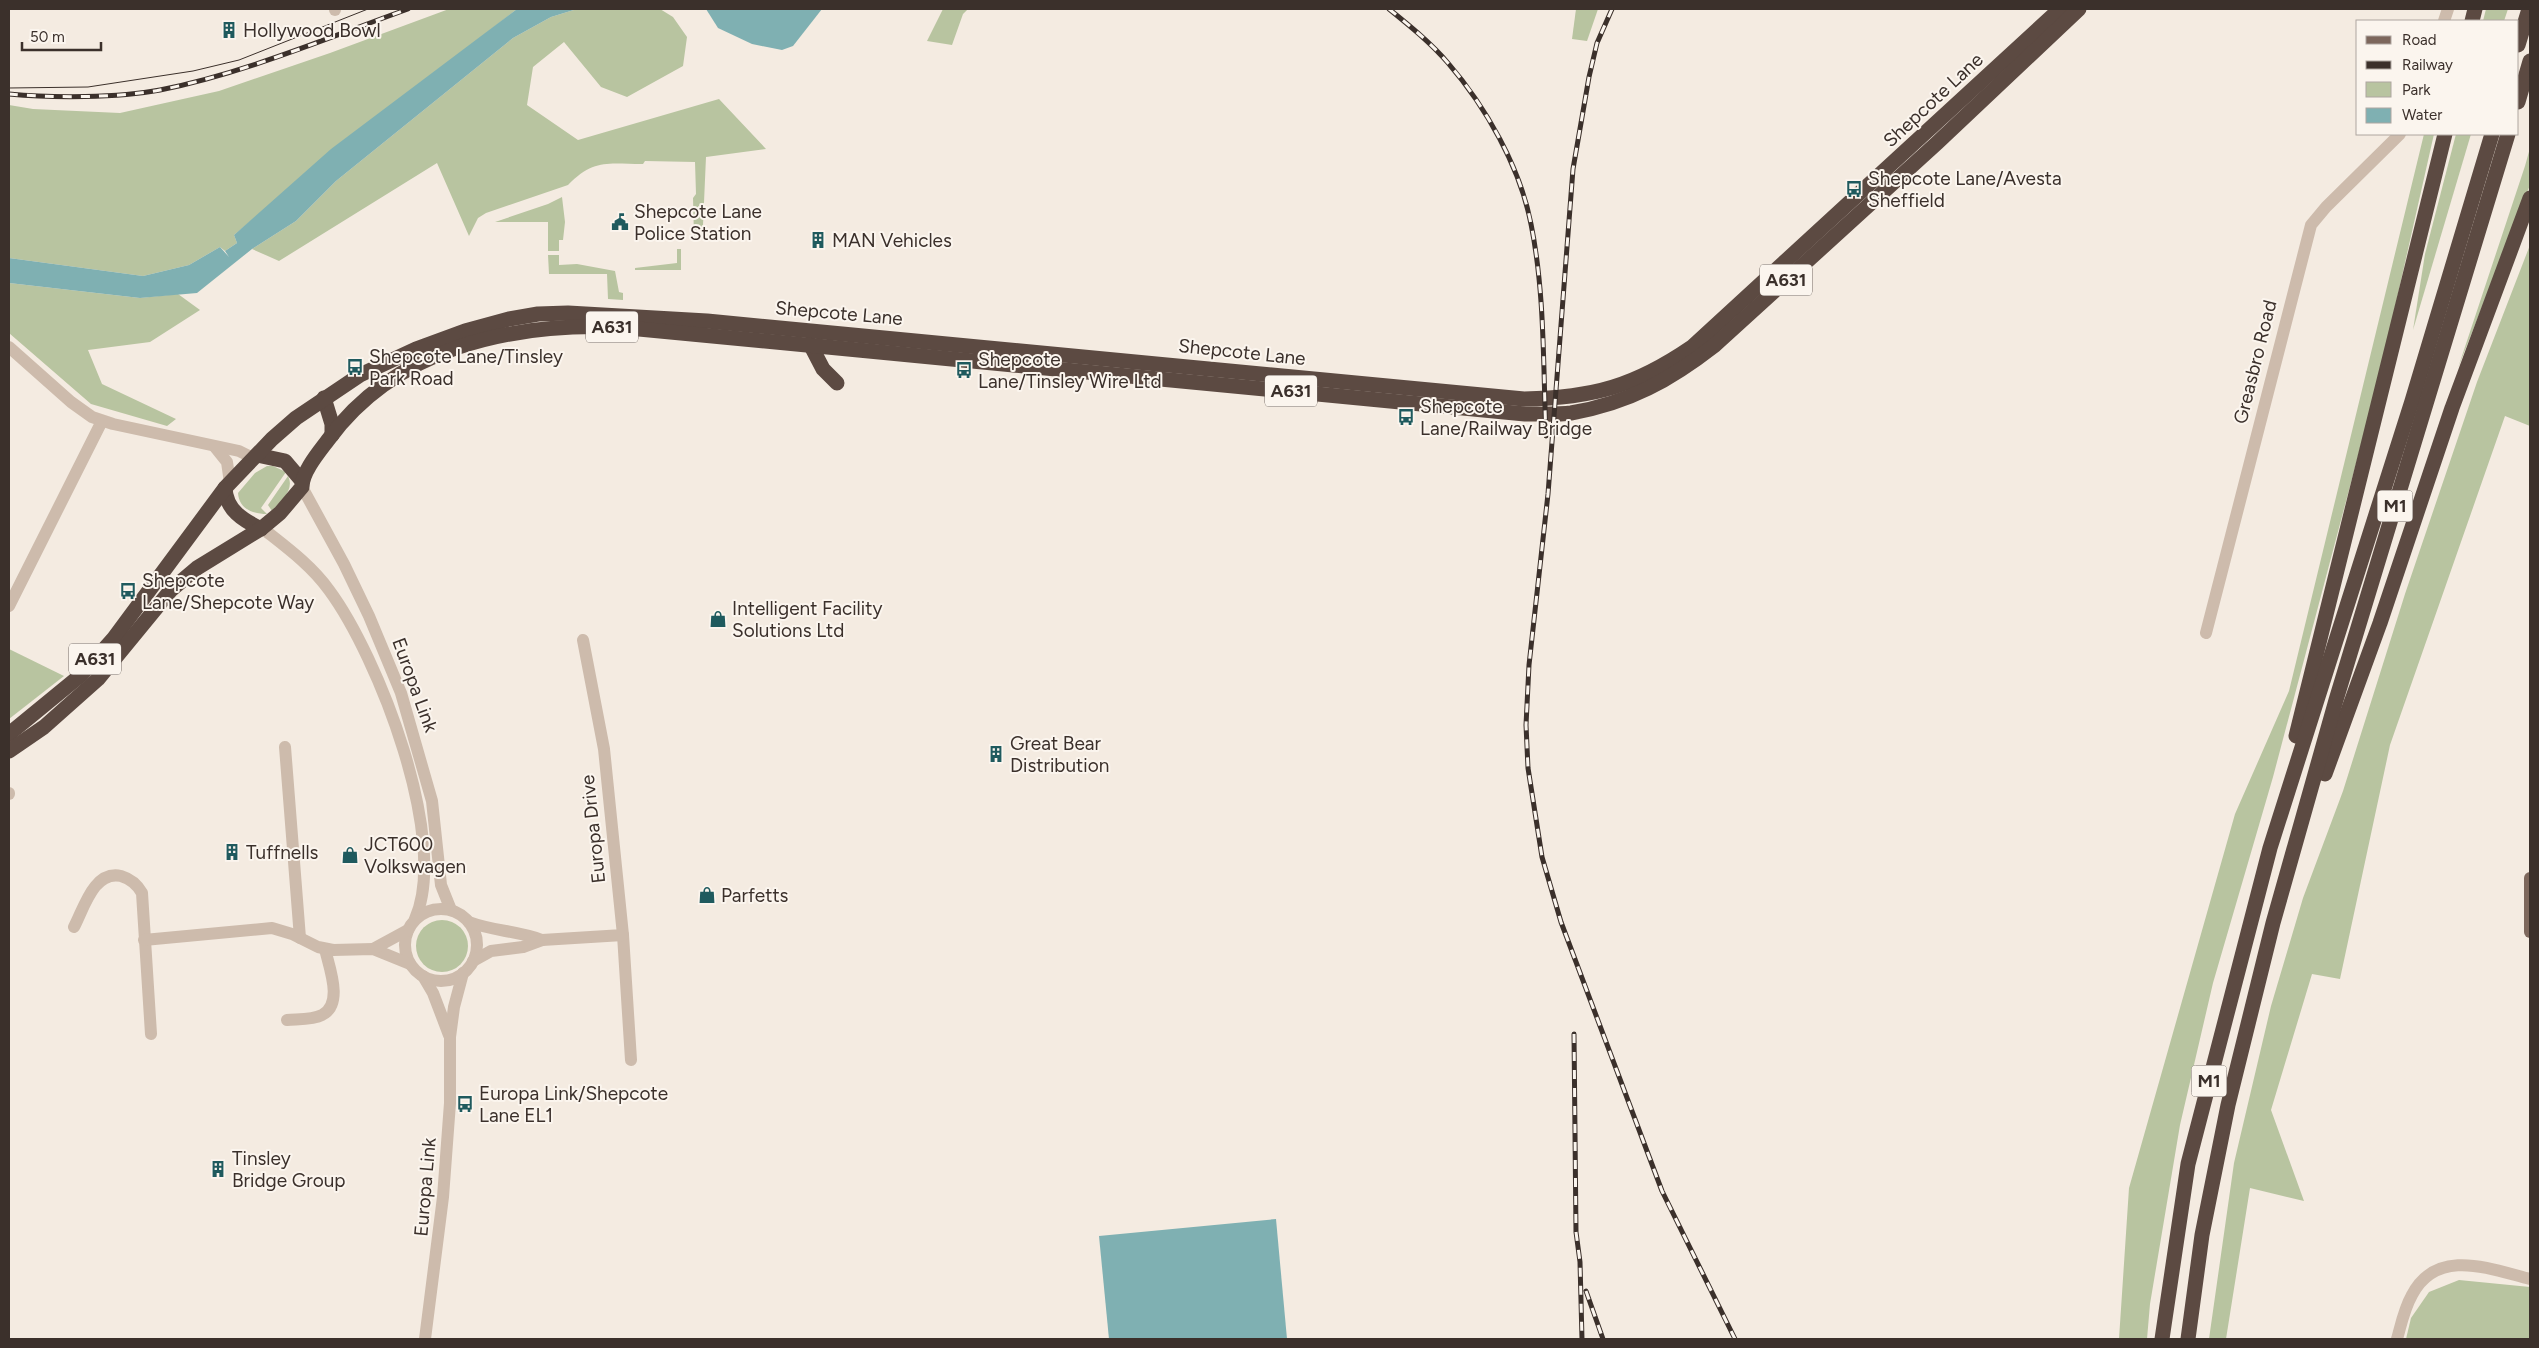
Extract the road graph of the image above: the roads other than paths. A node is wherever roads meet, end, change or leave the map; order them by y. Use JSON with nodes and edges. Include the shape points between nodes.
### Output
{"nodes":[{"id":1,"x":2060,"y":9,"type":"edge"},
{"id":2,"x":2079,"y":9,"type":"edge"},
{"id":3,"x":2529,"y":9,"type":"edge"},
{"id":4,"x":2519,"y":42,"type":"edge"},
{"id":5,"x":2530,"y":61,"type":"edge"},
{"id":6,"x":2519,"y":99,"type":"edge"},
{"id":7,"x":2399,"y":135,"type":"edge"},
{"id":8,"x":2445,"y":135,"type":"edge"},
{"id":9,"x":2492,"y":135,"type":"edge"},
{"id":10,"x":2508,"y":135,"type":"edge"},
{"id":11,"x":2530,"y":198,"type":"edge"},
{"id":12,"x":841,"y":340,"type":"junction"},
{"id":13,"x":810,"y":344,"type":"junction"},
{"id":14,"x":9,"y":347,"type":"edge"},
{"id":15,"x":419,"y":356,"type":"junction"},
{"id":16,"x":837,"y":383,"type":"dead end"},
{"id":17,"x":324,"y":398,"type":"junction"},
{"id":18,"x":102,"y":421,"type":"junction"},
{"id":19,"x":332,"y":435,"type":"junction"},
{"id":20,"x":215,"y":447,"type":"junction"},
{"id":21,"x":255,"y":457,"type":"junction"},
{"id":22,"x":302,"y":484,"type":"junction"},
{"id":23,"x":227,"y":485,"type":"junction"},
{"id":24,"x":261,"y":528,"type":"junction"},
{"id":25,"x":9,"y":606,"type":"edge"},
{"id":26,"x":132,"y":626,"type":"junction"},
{"id":27,"x":2206,"y":633,"type":"dead end"},
{"id":28,"x":584,"y":640,"type":"dead end"},
{"id":29,"x":41,"y":710,"type":"junction"},
{"id":30,"x":63,"y":710,"type":"junction"},
{"id":31,"x":44,"y":727,"type":"junction"},
{"id":32,"x":9,"y":734,"type":"edge"},
{"id":33,"x":284,"y":747,"type":"dead end"},
{"id":34,"x":9,"y":751,"type":"edge"},
{"id":35,"x":2276,"y":828,"type":"junction"},
{"id":36,"x":2530,"y":878,"type":"edge"},
{"id":37,"x":2286,"y":879,"type":"junction"},
{"id":38,"x":451,"y":910,"type":"junction"},
{"id":39,"x":469,"y":922,"type":"junction"},
{"id":40,"x":412,"y":924,"type":"junction"},
{"id":41,"x":74,"y":927,"type":"dead end"},
{"id":42,"x":2530,"y":932,"type":"edge"},
{"id":43,"x":623,"y":935,"type":"junction"},
{"id":44,"x":300,"y":938,"type":"junction"},
{"id":45,"x":144,"y":940,"type":"junction"},
{"id":46,"x":542,"y":940,"type":"junction"},
{"id":47,"x":325,"y":949,"type":"junction"},
{"id":48,"x":373,"y":949,"type":"junction"},
{"id":49,"x":472,"y":961,"type":"junction"},
{"id":50,"x":410,"y":964,"type":"junction"},
{"id":51,"x":463,"y":972,"type":"junction"},
{"id":52,"x":423,"y":976,"type":"junction"},
{"id":53,"x":287,"y":1020,"type":"dead end"},
{"id":54,"x":151,"y":1034,"type":"dead end"},
{"id":55,"x":450,"y":1037,"type":"junction"},
{"id":56,"x":631,"y":1060,"type":"dead end"},
{"id":57,"x":2530,"y":1279,"type":"edge"},
{"id":58,"x":425,"y":1339,"type":"edge"},
{"id":59,"x":2162,"y":1339,"type":"edge"},
{"id":60,"x":2188,"y":1339,"type":"edge"},
{"id":61,"x":2397,"y":1339,"type":"edge"}],
"edges":[{"from":1,"to":12,"type":"highway","name":"Shepcote Lane","number":"A631","via":[[1692,347],[1648,374],[1590,394],[1565,398],[1502,397]]},
{"from":2,"to":12,"type":"highway","name":"Shepcote Lane","number":"A631","via":[[1937,144],[1715,345],[1682,371],[1650,390],[1616,402],[1570,413],[1525,414]]},
{"from":3,"to":4,"type":"highway"},
{"from":5,"to":6,"type":"highway"},
{"from":7,"to":27,"type":"street","name":"Greasbro Road","via":[[2311,225]]},
{"from":8,"to":35,"type":"highway","via":[[2291,755]]},
{"from":9,"to":35,"type":"highway","number":"M1","via":[[2412,401]]},
{"from":10,"to":37,"type":"highway","number":"M1","via":[[2336,700]]},
{"from":11,"to":37,"type":"highway","number":"M1","via":[[2452,408],[2380,623]]},
{"from":12,"to":13,"type":"highway","name":"Shepcote Lane","number":"A631"},
{"from":12,"to":15,"type":"highway","name":"Shepcote Lane","number":"A631","via":[[618,314],[538,314],[465,331]]},
{"from":13,"to":15,"type":"highway","name":"Shepcote Lane","number":"A631","via":[[584,326],[495,336],[448,351]]},
{"from":13,"to":16,"type":"highway","via":[[823,369]]},
{"from":14,"to":18,"type":"street","via":[[82,410]]},
{"from":15,"to":17,"type":"highway","name":"Shepcote Lane","number":"A631","via":[[360,375]]},
{"from":15,"to":19,"type":"highway","name":"Shepcote Lane","number":"A631","via":[[373,391]]},
{"from":17,"to":19,"type":"highway"},
{"from":17,"to":21,"type":"highway","name":"Shepcote Lane","number":"A631","via":[[272,438]]},
{"from":18,"to":20,"type":"street"},
{"from":18,"to":25,"type":"street"},
{"from":19,"to":22,"type":"highway","name":"Shepcote Lane","number":"A631"},
{"from":20,"to":21,"type":"street"},
{"from":20,"to":23,"type":"street","via":[[227,462]]},
{"from":21,"to":22,"type":"highway","via":[[284,461]]},
{"from":21,"to":23,"type":"highway","name":"Shepcote Lane"},
{"from":22,"to":24,"type":"highway","name":"Shepcote Lane","via":[[280,513]]},
{"from":22,"to":38,"type":"street","name":"Europa Link","via":[[349,572],[401,693],[430,792],[441,885]]},
{"from":23,"to":24,"type":"highway","via":[[227,499],[236,514]]},
{"from":23,"to":26,"type":"highway","name":"Shepcote Lane","number":"A631"},
{"from":24,"to":26,"type":"highway","name":"Shepcote Lane","number":"A631","via":[[182,580]]},
{"from":24,"to":40,"type":"street","name":"Europa Link","via":[[296,555],[328,589],[358,638],[382,691],[408,762],[423,844],[421,903]]},
{"from":26,"to":29,"type":"highway","name":"Shepcote Lane","number":"A631"},
{"from":26,"to":30,"type":"highway","name":"Shepcote Lane","number":"A631","via":[[98,679]]},
{"from":28,"to":43,"type":"street","name":"Europa Drive","via":[[604,749]]},
{"from":29,"to":30,"type":"highway","via":[[53,707]]},
{"from":29,"to":31,"type":"highway"},
{"from":29,"to":32,"type":"highway","name":"Shepcote Lane","number":"A631"},
{"from":30,"to":31,"type":"highway","name":"Shepcote Lane","number":"A631"},
{"from":31,"to":34,"type":"highway","name":"Shepcote Lane","number":"A631"},
{"from":33,"to":44,"type":"street"},
{"from":35,"to":59,"type":"highway","number":"M1","via":[[2188,1164]]},
{"from":36,"to":42,"type":"main road"},
{"from":37,"to":60,"type":"highway","number":"M1","via":[[2228,1105],[2202,1235]]},
{"from":38,"to":39,"type":"street"},
{"from":38,"to":40,"type":"street","via":[[432,910]]},
{"from":39,"to":46,"type":"street"},
{"from":39,"to":49,"type":"street","via":[[476,941]]},
{"from":40,"to":48,"type":"street"},
{"from":40,"to":50,"type":"street","via":[[405,947]]},
{"from":41,"to":45,"type":"street","via":[[96,885],[103,878],[116,875],[129,878],[142,893]]},
{"from":43,"to":46,"type":"street"},
{"from":43,"to":56,"type":"street","name":"Europa Drive"},
{"from":44,"to":45,"type":"street","via":[[272,928]]},
{"from":44,"to":47,"type":"street"},
{"from":45,"to":54,"type":"street"},
{"from":46,"to":49,"type":"street","via":[[523,947],[491,951]]},
{"from":47,"to":48,"type":"street"},
{"from":47,"to":53,"type":"street","via":[[334,993],[332,1007],[322,1015]]},
{"from":48,"to":50,"type":"street"},
{"from":49,"to":51,"type":"street"},
{"from":50,"to":52,"type":"street"},
{"from":51,"to":52,"type":"street","via":[[444,980]]},
{"from":51,"to":55,"type":"street","name":"Europa Link"},
{"from":52,"to":55,"type":"street","name":"Europa Link"},
{"from":55,"to":58,"type":"street","name":"Europa Link","via":[[450,1112],[444,1197]]},
{"from":57,"to":61,"type":"street","via":[[2459,1264],[2440,1269],[2412,1294]]}]}
